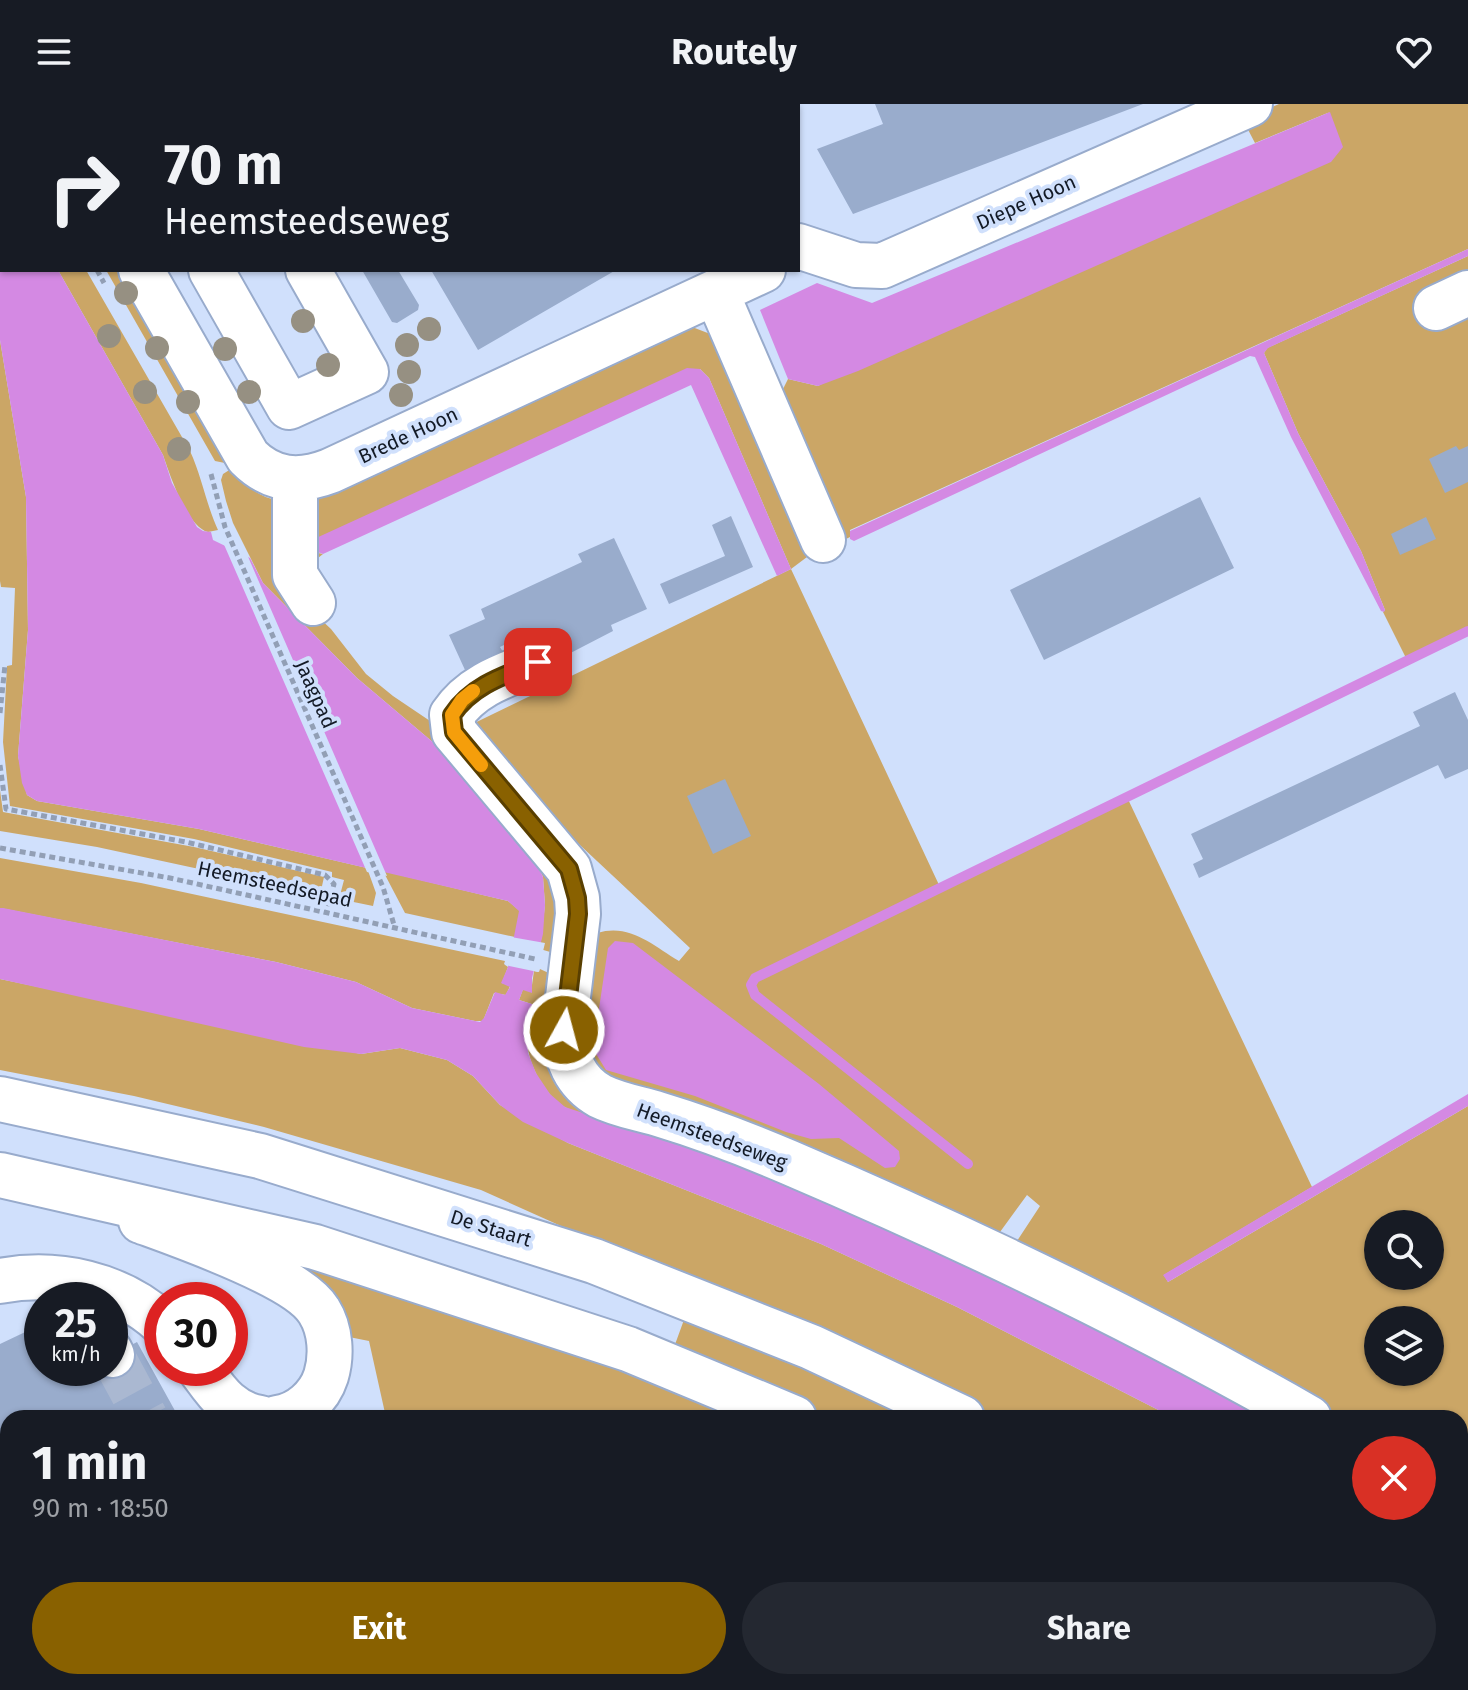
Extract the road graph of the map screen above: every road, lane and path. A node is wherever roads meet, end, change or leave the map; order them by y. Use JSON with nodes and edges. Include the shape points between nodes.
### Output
{"nodes":[{"id":1,"x":1250,"y":104,"type":"edge"},
{"id":2,"x":1194,"y":115,"type":"edge"},
{"id":3,"x":800,"y":247,"type":"edge"},
{"id":4,"x":212,"y":272,"type":"edge"},
{"id":5,"x":309,"y":272,"type":"edge"},
{"id":6,"x":759,"y":272,"type":"edge"},
{"id":7,"x":157,"y":277,"type":"edge"},
{"id":8,"x":716,"y":292,"type":"junction"},
{"id":9,"x":211,"y":474,"type":"dead end"},
{"id":10,"x":295,"y":480,"type":"junction"},
{"id":11,"x":823,"y":540,"type":"dead end"},
{"id":12,"x":313,"y":603,"type":"dead end"},
{"id":13,"x":538,"y":662,"type":"dead end"},
{"id":14,"x":5,"y":665,"type":"dead end"},
{"id":15,"x":0,"y":713,"type":"edge"},
{"id":16,"x":0,"y":765,"type":"edge"},
{"id":17,"x":0,"y":848,"type":"edge"},
{"id":18,"x":327,"y":911,"type":"junction"},
{"id":19,"x":394,"y":926,"type":"junction"},
{"id":20,"x":557,"y":963,"type":"junction"},
{"id":21,"x":0,"y":1099,"type":"edge"},
{"id":22,"x":19,"y":1179,"type":"edge"},
{"id":23,"x":0,"y":1281,"type":"edge"},
{"id":24,"x":0,"y":1298,"type":"edge"},
{"id":25,"x":24,"y":1303,"type":"edge"},
{"id":26,"x":144,"y":1310,"type":"edge"},
{"id":27,"x":212,"y":1394,"type":"edge"},
{"id":28,"x":236,"y":1410,"type":"edge"},
{"id":29,"x":299,"y":1410,"type":"edge"},
{"id":30,"x":775,"y":1410,"type":"edge"},
{"id":31,"x":945,"y":1410,"type":"edge"},
{"id":32,"x":1294,"y":1410,"type":"edge"}],
"edges":[{"from":1,"to":2,"type":"street","name":"Diepe Hoon"},
{"from":2,"to":3,"type":"street","name":"Diepe Hoon","via":[[882,266],[856,265]]},
{"from":4,"to":5,"type":"street","via":[[289,407],[366,372]]},
{"from":6,"to":8,"type":"street","name":"Brede Hoon"},
{"from":7,"to":10,"type":"street","via":[[248,457],[258,468]]},
{"from":8,"to":10,"type":"street","name":"Brede Hoon","via":[[330,471]]},
{"from":8,"to":11,"type":"street"},
{"from":9,"to":19,"type":"path","name":"Jaagpad","via":[[225,527],[383,887]]},
{"from":10,"to":12,"type":"street","via":[[295,575]]},
{"from":13,"to":20,"type":"street","name":"Heemsteedseweg","via":[[483,685],[452,715],[454,732],[569,869],[578,914]]},
{"from":14,"to":15,"type":"path"},
{"from":16,"to":18,"type":"path","via":[[6,809],[186,842],[325,875],[334,884]]},
{"from":17,"to":18,"type":"path","name":"Heemsteedsepad"},
{"from":18,"to":19,"type":"path","name":"Heemsteedsepad"},
{"from":19,"to":20,"type":"path","name":"Heemsteedsepad"},
{"from":20,"to":32,"type":"street","name":"Heemsteedseweg","via":[[565,1048],[571,1066],[598,1095],[784,1160],[968,1241]]},
{"from":21,"to":31,"type":"street","name":"De Staart","via":[[260,1156],[594,1261],[811,1347]]},
{"from":22,"to":29,"type":"street","via":[[174,1233],[298,1290],[318,1309],[329,1340],[325,1378]]},
{"from":22,"to":30,"type":"street","via":[[315,1247],[628,1349]]},
{"from":23,"to":26,"type":"street","via":[[41,1277],[101,1286]]},
{"from":24,"to":25,"type":"street"},
{"from":27,"to":28,"type":"street"}]}
